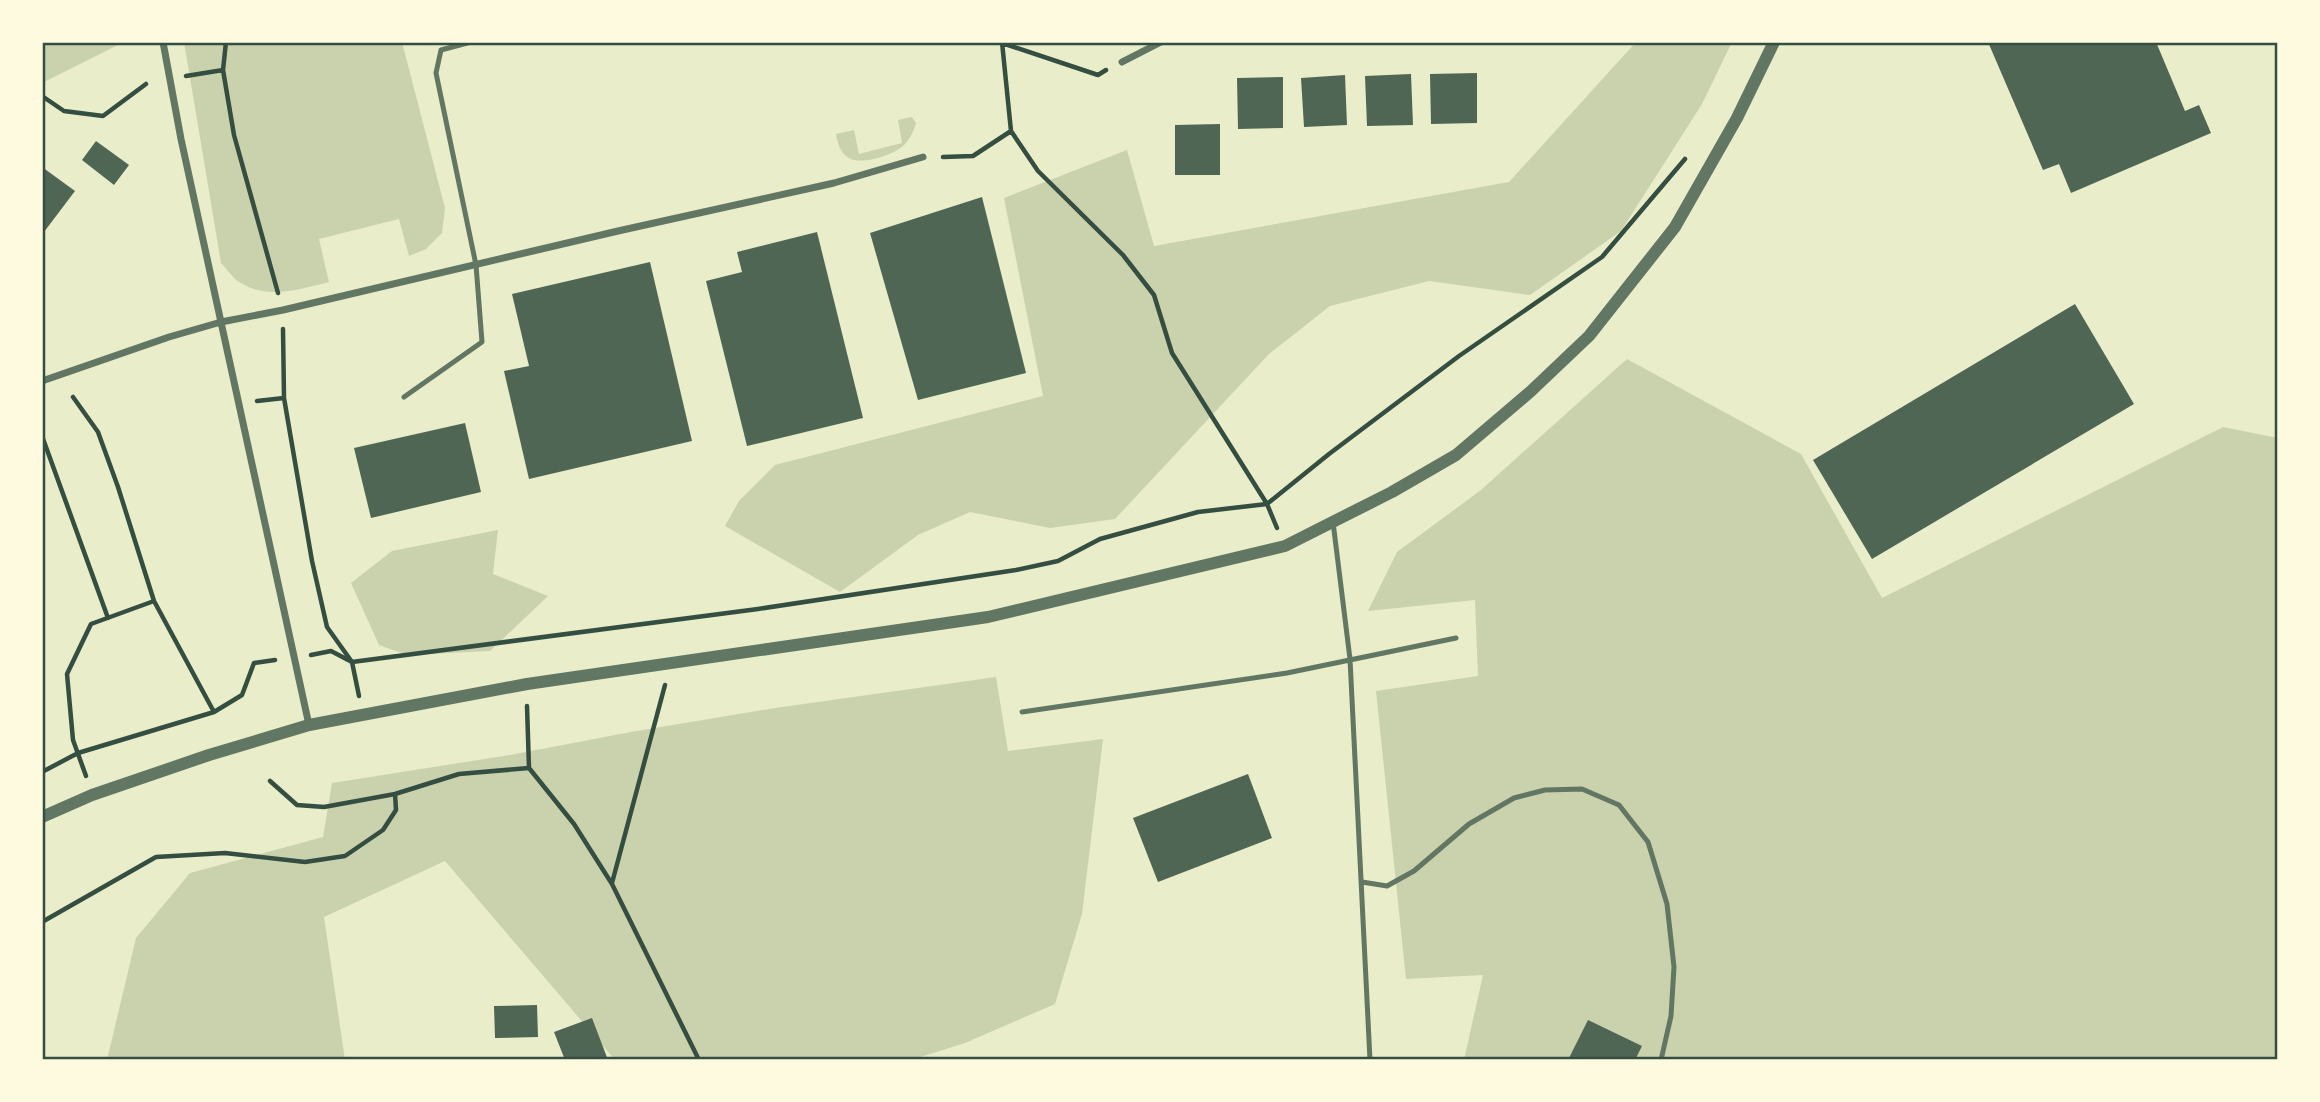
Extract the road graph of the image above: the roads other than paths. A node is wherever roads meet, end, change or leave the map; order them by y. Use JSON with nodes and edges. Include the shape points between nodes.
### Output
{"nodes":[{"id":1,"x":163,"y":42,"type":"edge"},
{"id":2,"x":471,"y":42,"type":"edge"},
{"id":3,"x":1161,"y":42,"type":"edge"},
{"id":4,"x":1774,"y":42,"type":"edge"},
{"id":5,"x":1122,"y":62,"type":"road end"},
{"id":6,"x":923,"y":157,"type":"road end"},
{"id":7,"x":476,"y":265,"type":"junction"},
{"id":8,"x":221,"y":322,"type":"junction"},
{"id":9,"x":42,"y":381,"type":"edge"},
{"id":10,"x":404,"y":397,"type":"dead end"},
{"id":11,"x":1333,"y":522,"type":"junction"},
{"id":12,"x":1455,"y":638,"type":"dead end"},
{"id":13,"x":1350,"y":659,"type":"junction"},
{"id":14,"x":1022,"y":712,"type":"dead end"},
{"id":15,"x":309,"y":725,"type":"junction"},
{"id":16,"x":42,"y":817,"type":"edge"},
{"id":17,"x":1362,"y":882,"type":"junction"},
{"id":18,"x":1370,"y":1060,"type":"edge"},
{"id":19,"x":1661,"y":1060,"type":"edge"}],
"edges":[{"from":1,"to":8,"type":"street"},
{"from":2,"to":7,"type":"lane","via":[[441,50],[436,73]]},
{"from":3,"to":5,"type":"street"},
{"from":4,"to":11,"type":"street","via":[[1675,227],[1590,337],[1456,455]]},
{"from":6,"to":7,"type":"street","via":[[834,183]]},
{"from":7,"to":8,"type":"street"},
{"from":7,"to":10,"type":"lane","via":[[482,342]]},
{"from":8,"to":9,"type":"street"},
{"from":8,"to":15,"type":"street"},
{"from":11,"to":13,"type":"lane"},
{"from":11,"to":15,"type":"street","via":[[1284,546],[988,617],[527,684]]},
{"from":12,"to":13,"type":"lane"},
{"from":13,"to":14,"type":"lane","via":[[1287,673]]},
{"from":13,"to":17,"type":"lane"},
{"from":15,"to":16,"type":"street","via":[[92,795]]},
{"from":17,"to":18,"type":"lane"},
{"from":17,"to":19,"type":"lane","via":[[1387,886],[1414,871],[1469,824],[1514,798],[1545,790],[1582,789],[1619,805],[1648,842],[1667,904],[1674,967],[1671,1016]]}]}
